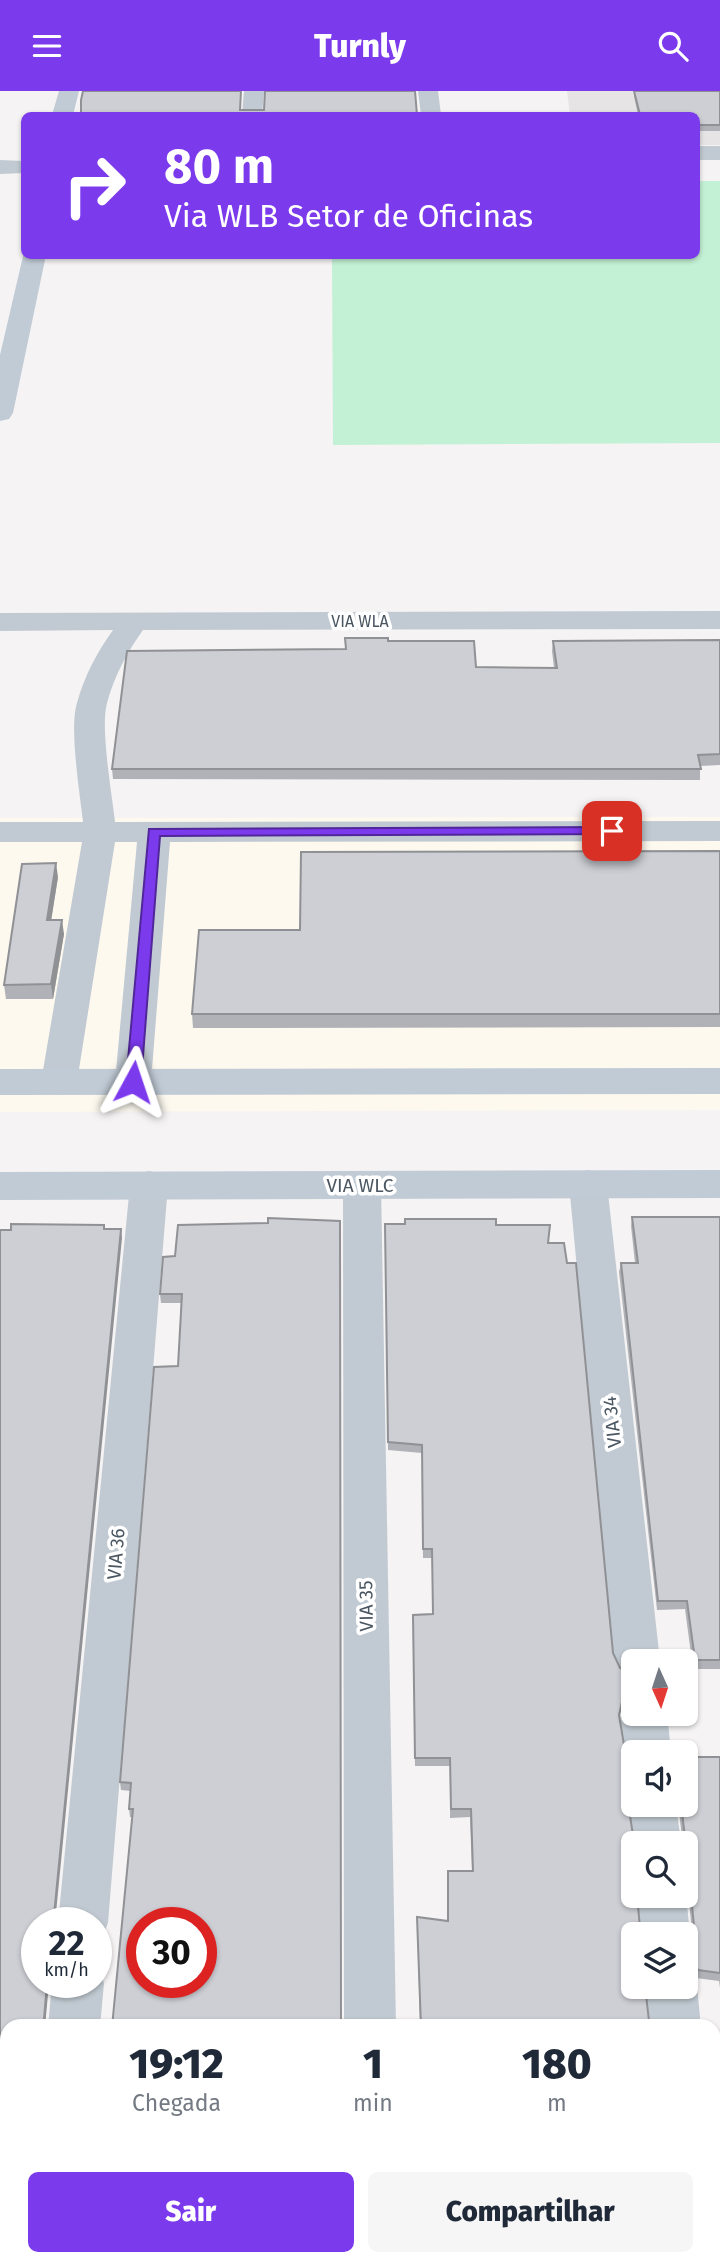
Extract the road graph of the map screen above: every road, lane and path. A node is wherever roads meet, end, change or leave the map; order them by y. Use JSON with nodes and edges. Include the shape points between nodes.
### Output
{"nodes":[{"id":1,"x":69,"y":91,"type":"edge"},
{"id":2,"x":254,"y":91,"type":"edge"},
{"id":3,"x":428,"y":91,"type":"edge"},
{"id":4,"x":65,"y":112,"type":"edge"},
{"id":5,"x":252,"y":112,"type":"edge"},
{"id":6,"x":431,"y":112,"type":"edge"},
{"id":7,"x":700,"y":153,"type":"edge"},
{"id":8,"x":720,"y":153,"type":"edge"},
{"id":9,"x":0,"y":167,"type":"edge"},
{"id":10,"x":21,"y":167,"type":"edge"},
{"id":11,"x":33,"y":259,"type":"edge"},
{"id":12,"x":0,"y":413,"type":"edge"},
{"id":13,"x":720,"y":620,"type":"edge"},
{"id":14,"x":135,"y":621,"type":"junction"},
{"id":15,"x":0,"y":622,"type":"edge"},
{"id":16,"x":720,"y":831,"type":"edge"},
{"id":17,"x":0,"y":832,"type":"edge"},
{"id":18,"x":100,"y":832,"type":"junction"},
{"id":19,"x":154,"y":832,"type":"junction"},
{"id":20,"x":720,"y":1081,"type":"edge"},
{"id":21,"x":0,"y":1082,"type":"edge"},
{"id":22,"x":59,"y":1082,"type":"junction"},
{"id":23,"x":133,"y":1082,"type":"junction"},
{"id":24,"x":588,"y":1184,"type":"junction"},
{"id":25,"x":720,"y":1184,"type":"edge"},
{"id":26,"x":149,"y":1185,"type":"junction"},
{"id":27,"x":362,"y":1185,"type":"junction"},
{"id":28,"x":0,"y":1186,"type":"edge"},
{"id":29,"x":636,"y":1649,"type":"edge"},
{"id":30,"x":84,"y":1907,"type":"edge"},
{"id":31,"x":77,"y":1998,"type":"edge"},
{"id":32,"x":672,"y":1999,"type":"edge"},
{"id":33,"x":75,"y":2019,"type":"edge"},
{"id":34,"x":370,"y":2019,"type":"edge"},
{"id":35,"x":674,"y":2019,"type":"edge"}],
"edges":[{"from":1,"to":4,"type":"street"},
{"from":2,"to":5,"type":"street"},
{"from":3,"to":6,"type":"street"},
{"from":7,"to":8,"type":"street"},
{"from":9,"to":10,"type":"street"},
{"from":11,"to":12,"type":"street"},
{"from":13,"to":14,"type":"street","name":"VIA WLA"},
{"from":14,"to":15,"type":"street","name":"VIA WLA"},
{"from":14,"to":18,"type":"street","via":[[113,651],[91,705]]},
{"from":16,"to":19,"type":"street"},
{"from":17,"to":18,"type":"street"},
{"from":18,"to":19,"type":"street"},
{"from":18,"to":22,"type":"street"},
{"from":19,"to":23,"type":"street"},
{"from":20,"to":23,"type":"street"},
{"from":21,"to":22,"type":"street"},
{"from":22,"to":23,"type":"street"},
{"from":24,"to":25,"type":"street","name":"VIA WLC"},
{"from":24,"to":27,"type":"street","name":"VIA WLC"},
{"from":24,"to":29,"type":"street","name":"VIA 34"},
{"from":26,"to":27,"type":"street","name":"VIA WLC"},
{"from":26,"to":28,"type":"street","name":"VIA WLC"},
{"from":26,"to":30,"type":"street","name":"VIA 36"},
{"from":27,"to":34,"type":"street","name":"VIA 35"},
{"from":31,"to":33,"type":"street"},
{"from":32,"to":35,"type":"street"}]}
